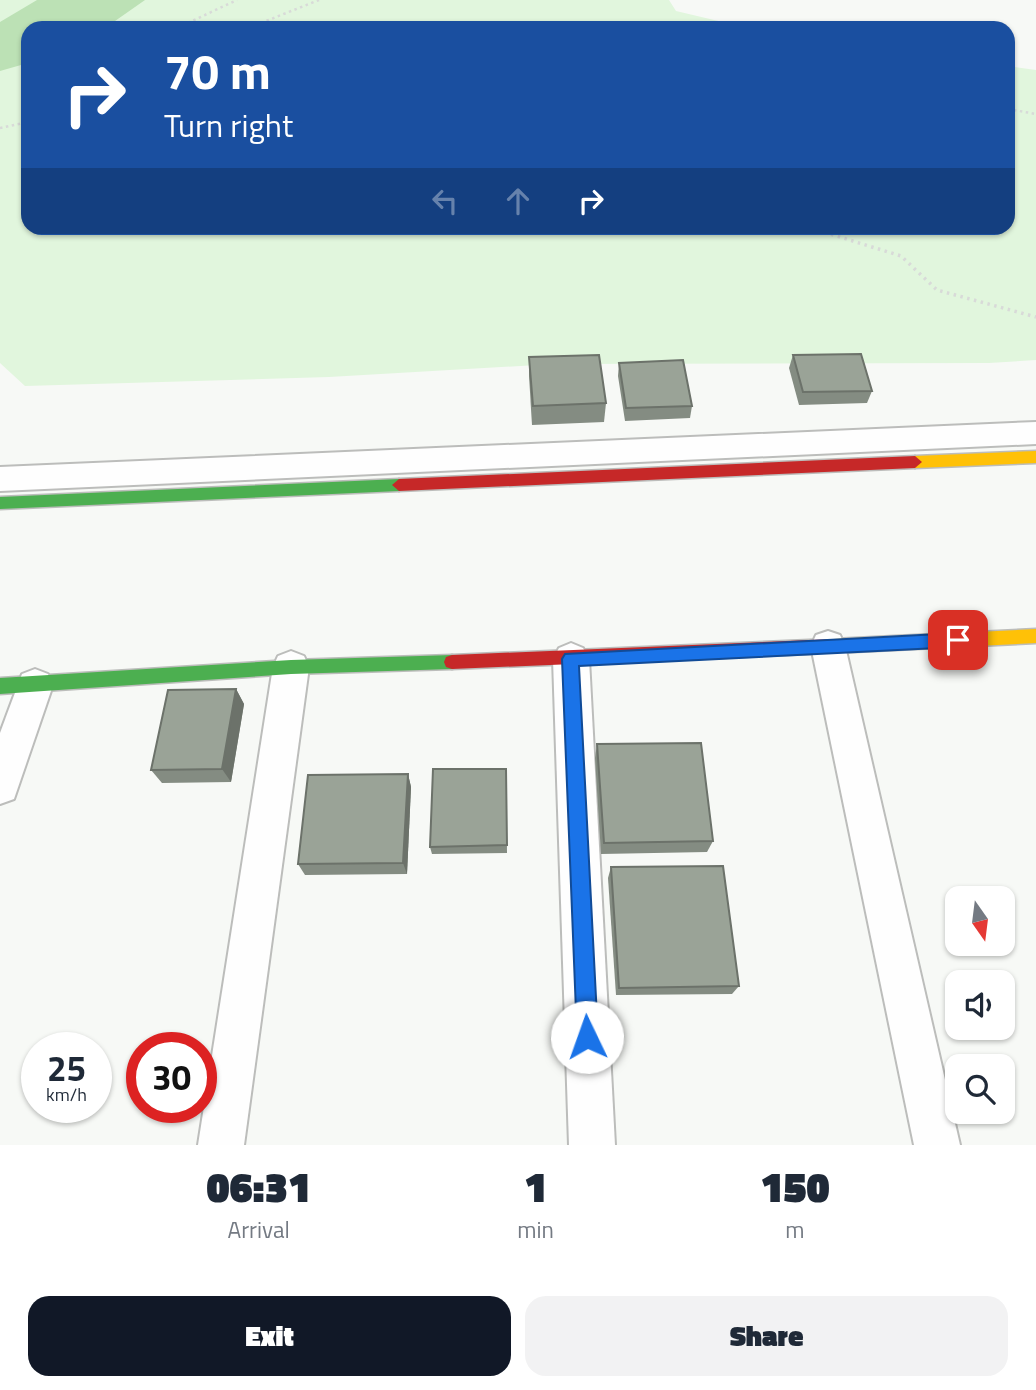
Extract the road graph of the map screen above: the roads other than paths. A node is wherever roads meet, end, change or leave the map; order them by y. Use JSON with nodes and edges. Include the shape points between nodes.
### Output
{"nodes":[{"id":1,"x":1033,"y":448,"type":"edge"},
{"id":2,"x":0,"y":478,"type":"edge"},
{"id":3,"x":0,"y":503,"type":"edge"},
{"id":4,"x":1036,"y":636,"type":"edge"},
{"id":5,"x":828,"y":646,"type":"junction"},
{"id":6,"x":570,"y":659,"type":"junction"},
{"id":7,"x":291,"y":667,"type":"junction"},
{"id":8,"x":17,"y":686,"type":"edge"},
{"id":9,"x":0,"y":786,"type":"edge"},
{"id":10,"x":221,"y":1145,"type":"edge"},
{"id":11,"x":592,"y":1145,"type":"edge"},
{"id":12,"x":937,"y":1145,"type":"edge"}],
"edges":[{"from":1,"to":2,"type":"street"},
{"from":1,"to":3,"type":"street"},
{"from":4,"to":5,"type":"street"},
{"from":5,"to":6,"type":"street"},
{"from":5,"to":12,"type":"street"},
{"from":6,"to":7,"type":"street"},
{"from":6,"to":11,"type":"street"},
{"from":7,"to":8,"type":"street"},
{"from":7,"to":10,"type":"street"},
{"from":8,"to":9,"type":"street"}]}
